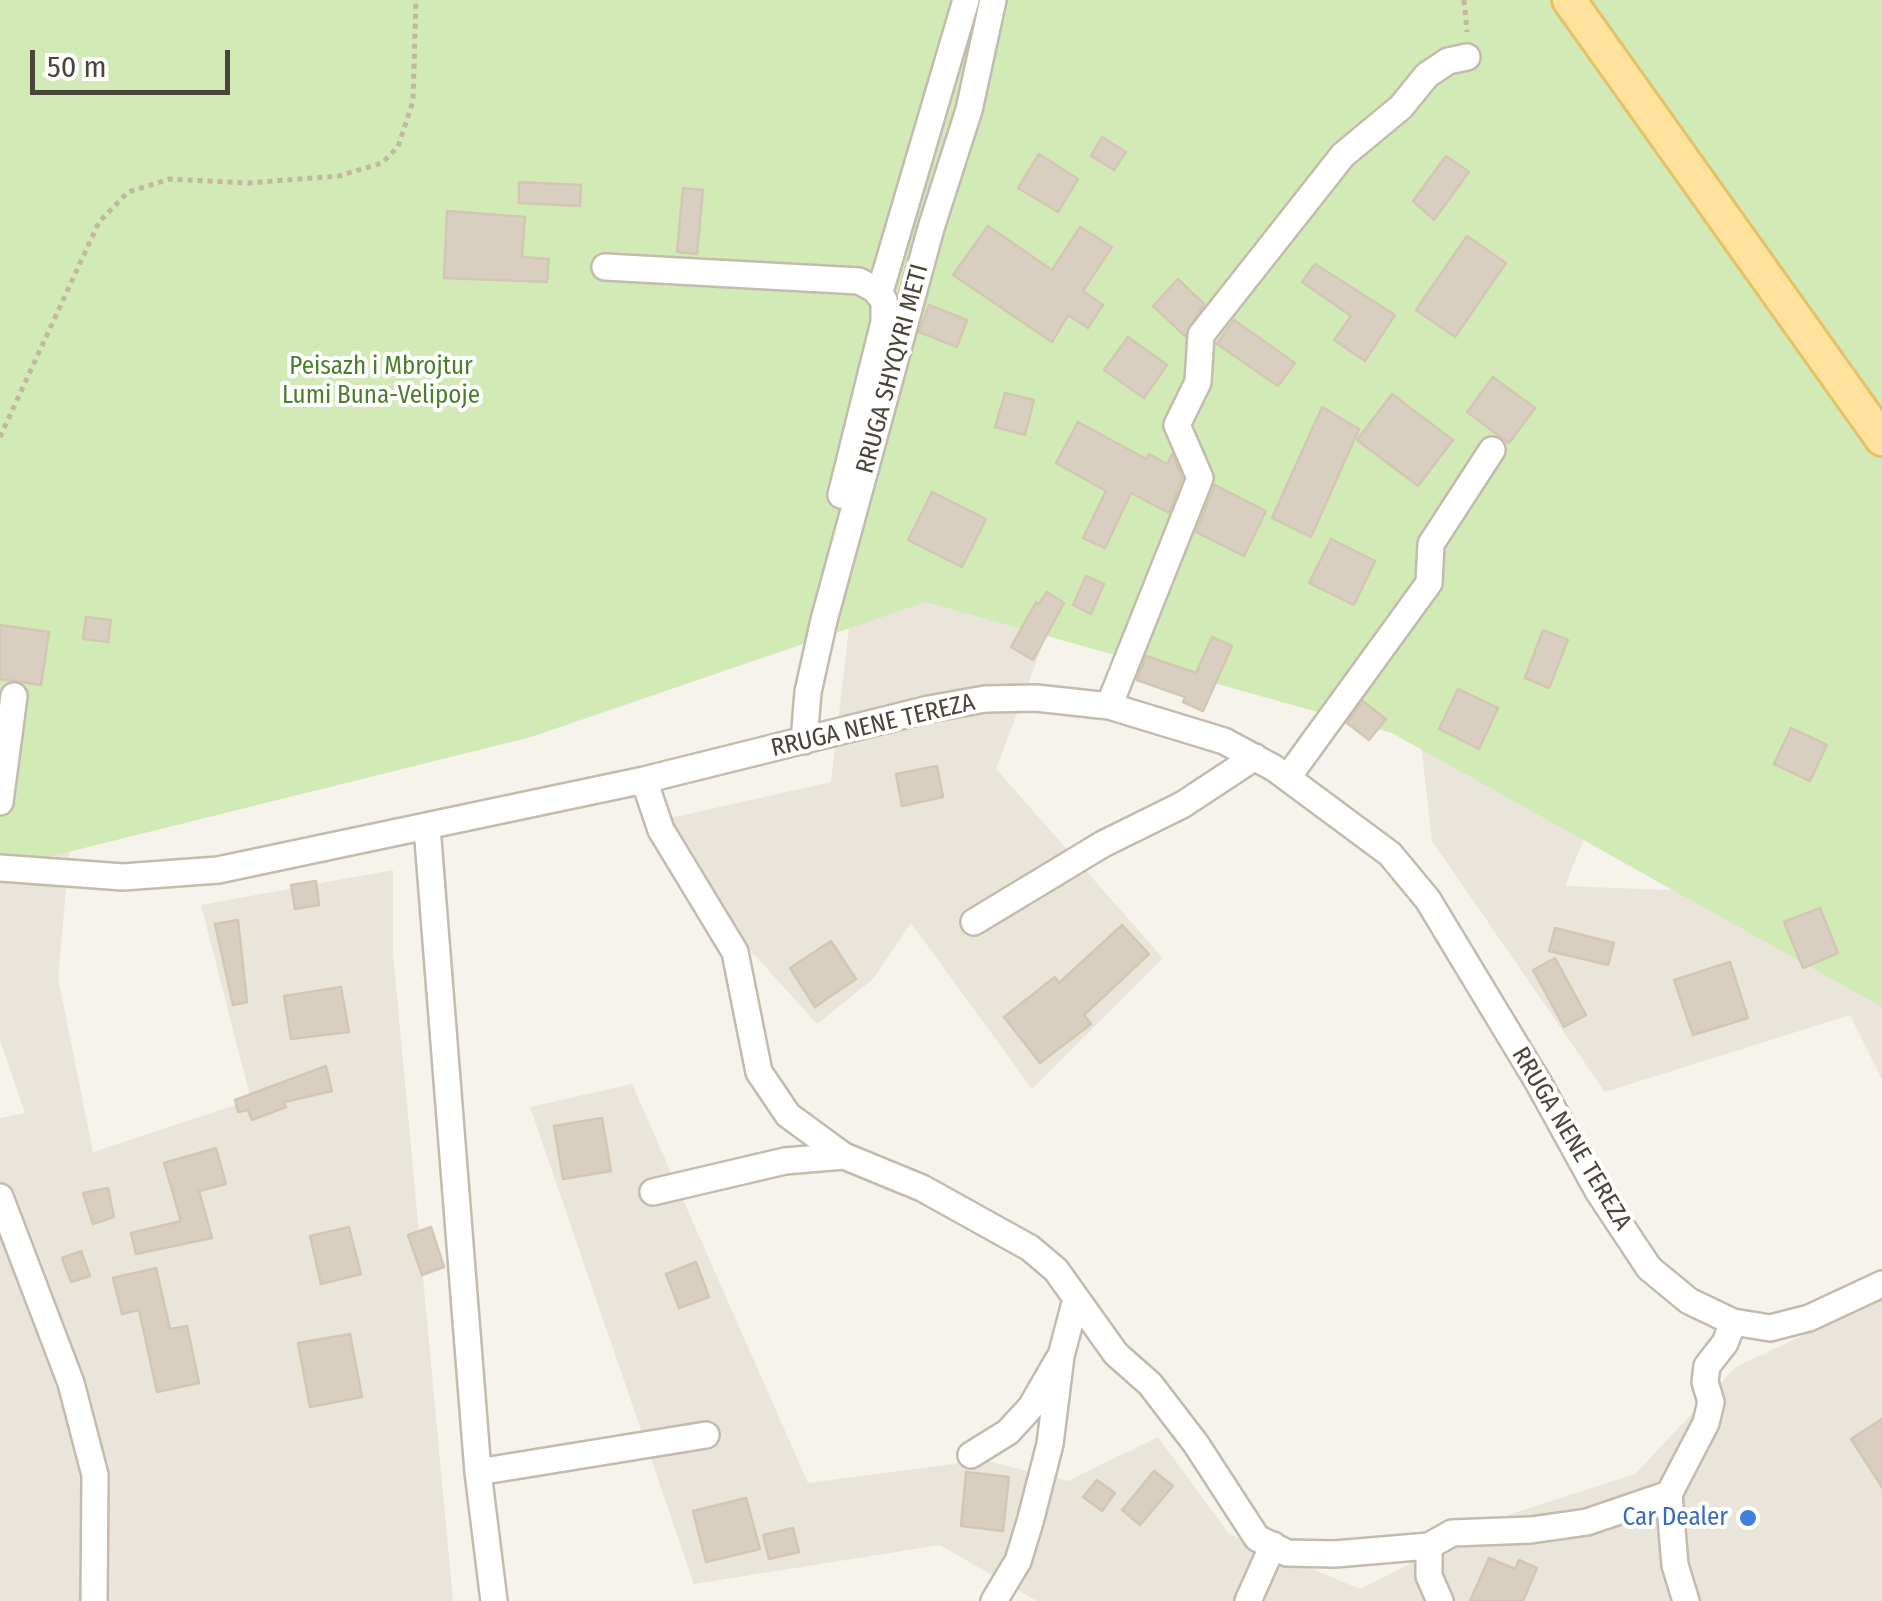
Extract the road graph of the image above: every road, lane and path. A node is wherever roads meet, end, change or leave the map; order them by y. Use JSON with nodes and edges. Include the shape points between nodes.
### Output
{"nodes":[{"id":1,"x":416,"y":0,"type":"edge"},
{"id":2,"x":966,"y":0,"type":"edge"},
{"id":3,"x":993,"y":0,"type":"edge"},
{"id":4,"x":1464,"y":0,"type":"edge"},
{"id":5,"x":1569,"y":0,"type":"edge"},
{"id":6,"x":1467,"y":57,"type":"joint"},
{"id":7,"x":605,"y":267,"type":"dead end"},
{"id":8,"x":879,"y":294,"type":"junction"},
{"id":9,"x":0,"y":437,"type":"edge"},
{"id":10,"x":1882,"y":439,"type":"edge"},
{"id":11,"x":1492,"y":450,"type":"dead end"},
{"id":12,"x":808,"y":692,"type":"junction"},
{"id":13,"x":14,"y":696,"type":"dead end"},
{"id":14,"x":1110,"y":706,"type":"junction"},
{"id":15,"x":804,"y":741,"type":"junction"},
{"id":16,"x":1255,"y":757,"type":"junction"},
{"id":17,"x":1288,"y":777,"type":"junction"},
{"id":18,"x":644,"y":780,"type":"junction"},
{"id":19,"x":0,"y":802,"type":"edge"},
{"id":20,"x":426,"y":827,"type":"junction"},
{"id":21,"x":0,"y":868,"type":"edge"},
{"id":22,"x":974,"y":922,"type":"dead end"},
{"id":23,"x":844,"y":1156,"type":"junction"},
{"id":24,"x":653,"y":1192,"type":"dead end"},
{"id":25,"x":0,"y":1196,"type":"edge"},
{"id":26,"x":1882,"y":1284,"type":"edge"},
{"id":27,"x":1076,"y":1299,"type":"junction"},
{"id":28,"x":1732,"y":1322,"type":"junction"},
{"id":29,"x":1061,"y":1356,"type":"junction"},
{"id":30,"x":706,"y":1435,"type":"dead end"},
{"id":31,"x":971,"y":1455,"type":"dead end"},
{"id":32,"x":478,"y":1472,"type":"junction"},
{"id":33,"x":1669,"y":1494,"type":"junction"},
{"id":34,"x":1272,"y":1545,"type":"junction"},
{"id":35,"x":1430,"y":1546,"type":"junction"},
{"id":36,"x":94,"y":1601,"type":"edge"},
{"id":37,"x":494,"y":1601,"type":"edge"},
{"id":38,"x":994,"y":1601,"type":"edge"},
{"id":39,"x":1248,"y":1601,"type":"edge"},
{"id":40,"x":1440,"y":1601,"type":"edge"},
{"id":41,"x":1686,"y":1601,"type":"edge"}],
"edges":[{"from":1,"to":9,"type":"path","via":[[414,101],[398,147],[382,163],[339,176],[170,179],[128,192],[99,222]]},
{"from":2,"to":8,"type":"street"},
{"from":3,"to":12,"type":"street","name":"RRUGA SHYQYRI METI","via":[[969,110]]},
{"from":4,"to":6,"type":"path"},
{"from":5,"to":10,"type":"main road"},
{"from":6,"to":14,"type":"street","via":[[1448,60],[1428,75],[1343,155],[1201,335],[1198,382],[1177,425],[1200,478]]},
{"from":7,"to":8,"type":"street","via":[[859,281]]},
{"from":8,"to":12,"type":"street","via":[[884,322],[799,662],[798,680]]},
{"from":11,"to":17,"type":"street","via":[[1431,544],[1429,583]]},
{"from":12,"to":15,"type":"street","name":"RRUGA SHYQYRI METI"},
{"from":13,"to":19,"type":"street"},
{"from":14,"to":15,"type":"street","name":"RRUGA NENE TEREZA","via":[[985,700]]},
{"from":14,"to":16,"type":"street","name":"RRUGA NENE TEREZA"},
{"from":15,"to":18,"type":"street","name":"RRUGA NENE TEREZA"},
{"from":16,"to":17,"type":"street","name":"RRUGA NENE TEREZA"},
{"from":16,"to":22,"type":"street"},
{"from":17,"to":28,"type":"street","name":"RRUGA NENE TEREZA","via":[[1376,842],[1428,900],[1649,1268],[1688,1301]]},
{"from":18,"to":20,"type":"street","name":"RRUGA NENE TEREZA"},
{"from":18,"to":23,"type":"street","via":[[661,830],[735,952],[759,1072],[788,1115]]},
{"from":20,"to":21,"type":"street","name":"RRUGA NENE TEREZA","via":[[218,870],[123,877]]},
{"from":20,"to":32,"type":"street"},
{"from":23,"to":24,"type":"street","via":[[785,1161]]},
{"from":23,"to":27,"type":"street","via":[[922,1188],[1030,1248]]},
{"from":25,"to":36,"type":"street","via":[[71,1382],[95,1475]]},
{"from":26,"to":28,"type":"street","name":"RRUGA NENE TEREZA","via":[[1810,1318],[1770,1328]]},
{"from":27,"to":29,"type":"street"},
{"from":27,"to":34,"type":"street","via":[[1196,1444],[1257,1538]]},
{"from":28,"to":33,"type":"street","via":[[1707,1366],[1706,1423]]},
{"from":29,"to":31,"type":"street","via":[[1008,1432]]},
{"from":29,"to":38,"type":"street","via":[[1050,1444],[1030,1522],[1018,1561]]},
{"from":30,"to":32,"type":"street"},
{"from":32,"to":37,"type":"street"},
{"from":33,"to":35,"type":"street","via":[[1587,1522],[1452,1533]]},
{"from":33,"to":41,"type":"street","via":[[1675,1565]]},
{"from":34,"to":35,"type":"street","via":[[1287,1553],[1334,1554]]},
{"from":34,"to":39,"type":"street"},
{"from":35,"to":40,"type":"street","via":[[1430,1576]]}]}
